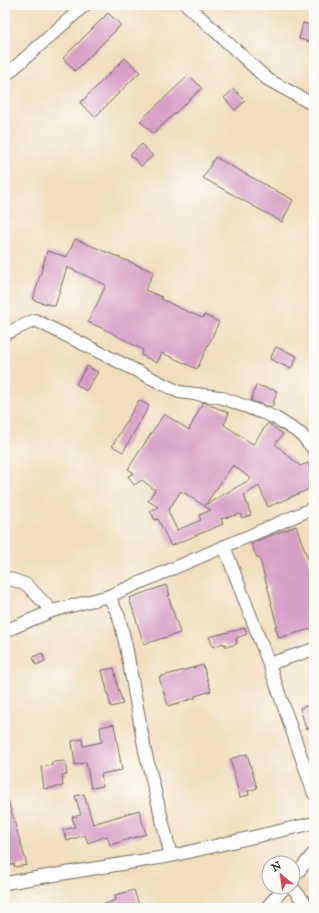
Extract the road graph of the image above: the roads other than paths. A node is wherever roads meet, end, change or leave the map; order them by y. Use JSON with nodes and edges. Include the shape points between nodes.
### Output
{"nodes":[{"id":1,"x":85,"y":5,"type":"edge"},
{"id":2,"x":187,"y":5,"type":"edge"},
{"id":3,"x":5,"y":76,"type":"edge"},
{"id":4,"x":314,"y":105,"type":"edge"},
{"id":5,"x":5,"y":334,"type":"edge"},
{"id":6,"x":314,"y":450,"type":"edge"},
{"id":7,"x":314,"y":508,"type":"edge"},
{"id":8,"x":224,"y":546,"type":"junction"},
{"id":9,"x":5,"y":577,"type":"edge"},
{"id":10,"x":109,"y":596,"type":"junction"},
{"id":11,"x":52,"y":611,"type":"junction"},
{"id":12,"x":5,"y":631,"type":"edge"},
{"id":13,"x":314,"y":649,"type":"edge"},
{"id":14,"x":269,"y":664,"type":"junction"},
{"id":15,"x":314,"y":794,"type":"edge"},
{"id":16,"x":314,"y":823,"type":"edge"},
{"id":17,"x":314,"y":853,"type":"edge"},
{"id":18,"x":170,"y":856,"type":"junction"},
{"id":19,"x":301,"y":868,"type":"edge"},
{"id":20,"x":5,"y":883,"type":"edge"},
{"id":21,"x":278,"y":895,"type":"edge"},
{"id":22,"x":298,"y":895,"type":"edge"},
{"id":23,"x":266,"y":908,"type":"edge"},
{"id":24,"x":309,"y":908,"type":"edge"}],
"edges":[{"from":1,"to":3,"type":"street"},
{"from":2,"to":4,"type":"street","via":[[267,79]]},
{"from":5,"to":6,"type":"street","via":[[35,320],[179,392],[220,397],[274,418],[301,434]]},
{"from":7,"to":8,"type":"street"},
{"from":8,"to":10,"type":"street"},
{"from":8,"to":14,"type":"street"},
{"from":9,"to":11,"type":"street","via":[[27,585]]},
{"from":10,"to":11,"type":"street"},
{"from":10,"to":18,"type":"street","via":[[119,617],[126,646],[145,751]]},
{"from":11,"to":12,"type":"street"},
{"from":13,"to":14,"type":"street"},
{"from":14,"to":15,"type":"street"},
{"from":16,"to":18,"type":"street"},
{"from":17,"to":19,"type":"street"},
{"from":18,"to":20,"type":"street"},
{"from":21,"to":23,"type":"street"},
{"from":22,"to":24,"type":"street"}]}
